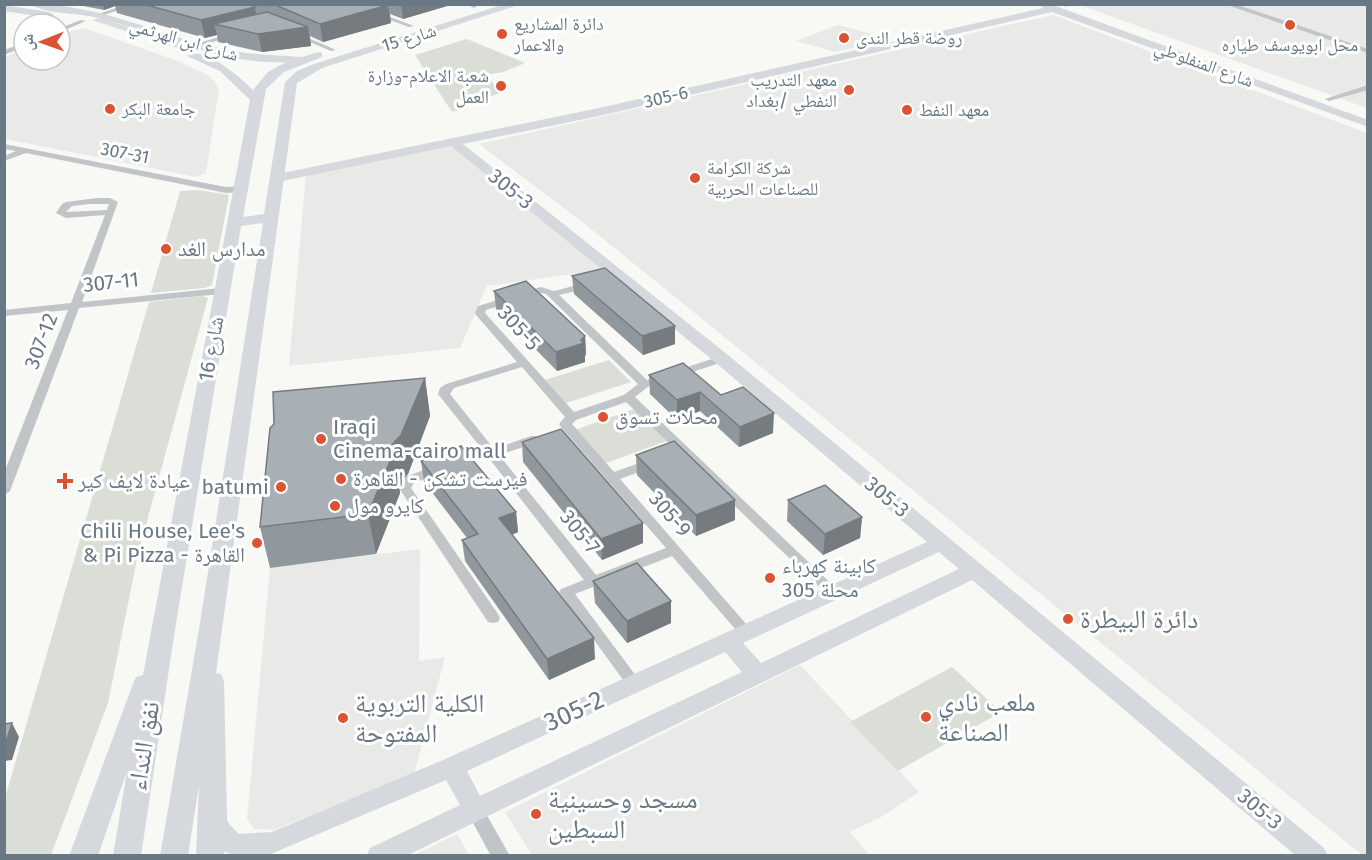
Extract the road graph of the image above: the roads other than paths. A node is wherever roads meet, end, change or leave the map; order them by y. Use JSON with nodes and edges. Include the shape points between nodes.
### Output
{"nodes":[{"id":1,"x":35,"y":4,"type":"edge"},
{"id":2,"x":118,"y":4,"type":"edge"},
{"id":3,"x":135,"y":4,"type":"edge"},
{"id":4,"x":349,"y":4,"type":"edge"},
{"id":5,"x":517,"y":4,"type":"edge"},
{"id":6,"x":1040,"y":4,"type":"edge"},
{"id":7,"x":1227,"y":4,"type":"edge"},
{"id":8,"x":475,"y":5,"type":"edge"},
{"id":9,"x":1066,"y":5,"type":"edge"},
{"id":10,"x":4,"y":8,"type":"edge"},
{"id":11,"x":1053,"y":9,"type":"junction"},
{"id":12,"x":86,"y":17,"type":"junction"},
{"id":13,"x":428,"y":21,"type":"junction"},
{"id":14,"x":72,"y":24,"type":"edge"},
{"id":15,"x":411,"y":26,"type":"junction"},
{"id":16,"x":445,"y":27,"type":"junction"},
{"id":17,"x":1132,"y":28,"type":"junction"},
{"id":18,"x":1118,"y":32,"type":"junction"},
{"id":19,"x":157,"y":33,"type":"junction"},
{"id":20,"x":238,"y":33,"type":"edge"},
{"id":21,"x":291,"y":33,"type":"edge"},
{"id":22,"x":139,"y":38,"type":"junction"},
{"id":23,"x":333,"y":50,"type":"junction"},
{"id":24,"x":194,"y":51,"type":"junction"},
{"id":25,"x":1368,"y":51,"type":"edge"},
{"id":26,"x":278,"y":70,"type":"joint"},
{"id":27,"x":301,"y":74,"type":"joint"},
{"id":28,"x":1368,"y":87,"type":"edge"},
{"id":29,"x":256,"y":99,"type":"junction"},
{"id":30,"x":1329,"y":99,"type":"junction"},
{"id":31,"x":1314,"y":104,"type":"junction"},
{"id":32,"x":1368,"y":113,"type":"edge"},
{"id":33,"x":1368,"y":124,"type":"edge"},
{"id":34,"x":455,"y":143,"type":"junction"},
{"id":35,"x":4,"y":146,"type":"edge"},
{"id":36,"x":25,"y":150,"type":"junction"},
{"id":37,"x":4,"y":159,"type":"edge"},
{"id":38,"x":278,"y":178,"type":"junction"},
{"id":39,"x":240,"y":189,"type":"junction"},
{"id":40,"x":111,"y":212,"type":"junction"},
{"id":41,"x":270,"y":218,"type":"junction"},
{"id":42,"x":234,"y":222,"type":"junction"},
{"id":43,"x":610,"y":279,"type":"junction"},
{"id":44,"x":221,"y":291,"type":"junction"},
{"id":45,"x":553,"y":294,"type":"junction"},
{"id":46,"x":75,"y":306,"type":"junction"},
{"id":47,"x":4,"y":313,"type":"edge"},
{"id":48,"x":722,"y":359,"type":"junction"},
{"id":49,"x":524,"y":363,"type":"junction"},
{"id":50,"x":645,"y":384,"type":"junction"},
{"id":51,"x":628,"y":397,"type":"junction"},
{"id":52,"x":561,"y":427,"type":"junction"},
{"id":53,"x":489,"y":452,"type":"junction"},
{"id":54,"x":674,"y":455,"type":"junction"},
{"id":55,"x":611,"y":478,"type":"junction"},
{"id":56,"x":4,"y":491,"type":"edge"},
{"id":57,"x":942,"y":543,"type":"junction"},
{"id":58,"x":674,"y":550,"type":"junction"},
{"id":59,"x":976,"y":570,"type":"junction"},
{"id":60,"x":593,"y":581,"type":"junction"},
{"id":61,"x":834,"y":593,"type":"junction"},
{"id":62,"x":493,"y":618,"type":"dead end"},
{"id":63,"x":211,"y":629,"type":"junction"},
{"id":64,"x":162,"y":636,"type":"junction"},
{"id":65,"x":737,"y":637,"type":"junction"},
{"id":66,"x":757,"y":674,"type":"junction"},
{"id":67,"x":634,"y":684,"type":"junction"},
{"id":68,"x":452,"y":767,"type":"junction"},
{"id":69,"x":475,"y":810,"type":"junction"},
{"id":70,"x":213,"y":817,"type":"junction"},
{"id":71,"x":83,"y":855,"type":"edge"},
{"id":72,"x":127,"y":855,"type":"edge"},
{"id":73,"x":174,"y":855,"type":"edge"},
{"id":74,"x":210,"y":855,"type":"edge"},
{"id":75,"x":379,"y":855,"type":"edge"},
{"id":76,"x":501,"y":855,"type":"edge"},
{"id":77,"x":1315,"y":855,"type":"edge"}],
"edges":[{"from":1,"to":12,"type":"main road","name":"شارع ابن الهرثمي"},
{"from":2,"to":12,"type":"street"},
{"from":3,"to":12,"type":"street"},
{"from":4,"to":15,"type":"street"},
{"from":5,"to":16,"type":"main road","name":"شارع 15"},
{"from":6,"to":11,"type":"street","name":"شارع المنفلوطي"},
{"from":7,"to":25,"type":"street"},
{"from":8,"to":13,"type":"main road","name":"شارع 15"},
{"from":9,"to":17,"type":"street","name":"شارع المنفلوطي"},
{"from":10,"to":12,"type":"main road","name":"شارع ابن الهرثمي"},
{"from":11,"to":18,"type":"street","name":"شارع المنفلوطي"},
{"from":11,"to":34,"type":"street","name":"305-6"},
{"from":12,"to":14,"type":"street"},
{"from":12,"to":19,"type":"main road","name":"شارع ابن الهرثمي"},
{"from":12,"to":22,"type":"main road","name":"شارع ابن الهرثمي"},
{"from":13,"to":15,"type":"main road","name":"شارع 15"},
{"from":13,"to":16,"type":"main road"},
{"from":15,"to":23,"type":"main road","name":"شارع 15"},
{"from":16,"to":27,"type":"main road","name":"شارع 15"},
{"from":17,"to":18,"type":"street"},
{"from":17,"to":30,"type":"street","name":"شارع المنفلوطي"},
{"from":18,"to":31,"type":"street","name":"شارع المنفلوطي"},
{"from":19,"to":22,"type":"main road"},
{"from":19,"to":24,"type":"main road","name":"شارع ابن الهرثمي"},
{"from":20,"to":24,"type":"street"},
{"from":21,"to":23,"type":"street"},
{"from":22,"to":24,"type":"main road","name":"شارع ابن الهرثمي"},
{"from":23,"to":24,"type":"main road","name":"شارع ابن الهرثمي","via":[[270,60]]},
{"from":23,"to":26,"type":"main road","name":"شارع 15"},
{"from":24,"to":29,"type":"main road","name":"شارع ابن الهرثمي","via":[[224,69]]},
{"from":26,"to":29,"type":"main road","name":"شارع 16","via":[[259,87]]},
{"from":27,"to":38,"type":"main road","name":"شارع 16","via":[[291,82]]},
{"from":28,"to":30,"type":"street"},
{"from":29,"to":39,"type":"main road","name":"شارع 16"},
{"from":30,"to":31,"type":"street"},
{"from":30,"to":32,"type":"street","name":"شارع المنفلوطي"},
{"from":31,"to":33,"type":"street","name":"شارع المنفلوطي"},
{"from":34,"to":38,"type":"street","name":"305-6"},
{"from":34,"to":43,"type":"street","name":"305-3"},
{"from":35,"to":36,"type":"street","name":"307-31"},
{"from":36,"to":37,"type":"street"},
{"from":36,"to":39,"type":"street","name":"307-31","via":[[226,190]]},
{"from":38,"to":41,"type":"main road","name":"شارع 16"},
{"from":39,"to":42,"type":"main road","name":"شارع 16"},
{"from":40,"to":40,"type":"street","via":[[114,202],[107,200],[69,204],[61,213]]},
{"from":40,"to":46,"type":"street","name":"307-12"},
{"from":41,"to":42,"type":"main road"},
{"from":41,"to":63,"type":"main road","name":"شارع 16"},
{"from":42,"to":44,"type":"main road","name":"شارع 16"},
{"from":43,"to":45,"type":"street"},
{"from":43,"to":48,"type":"street","name":"305-3"},
{"from":44,"to":46,"type":"street","name":"307-11"},
{"from":44,"to":64,"type":"main road","name":"شارع 16"},
{"from":45,"to":49,"type":"street","name":"305-5","via":[[541,290],[480,310]]},
{"from":45,"to":50,"type":"street"},
{"from":46,"to":47,"type":"street","name":"307-11"},
{"from":46,"to":56,"type":"street","name":"307-12"},
{"from":48,"to":50,"type":"street"},
{"from":48,"to":57,"type":"street","name":"305-3"},
{"from":49,"to":52,"type":"street","name":"305-5"},
{"from":49,"to":53,"type":"street","name":"305-7","via":[[444,390]]},
{"from":50,"to":51,"type":"street"},
{"from":51,"to":52,"type":"street"},
{"from":51,"to":54,"type":"street"},
{"from":52,"to":53,"type":"street"},
{"from":52,"to":55,"type":"street","name":"305-9"},
{"from":53,"to":60,"type":"street","name":"305-7"},
{"from":53,"to":62,"type":"street","via":[[410,480],[405,487]]},
{"from":54,"to":55,"type":"street"},
{"from":54,"to":61,"type":"street"},
{"from":55,"to":58,"type":"street","name":"305-9"},
{"from":57,"to":59,"type":"street","name":"305-3"},
{"from":57,"to":61,"type":"street","name":"305-2"},
{"from":58,"to":60,"type":"street"},
{"from":58,"to":65,"type":"street","name":"305-9"},
{"from":59,"to":66,"type":"street","name":"305-2"},
{"from":59,"to":77,"type":"street","name":"305-3"},
{"from":60,"to":67,"type":"street","name":"305-7","via":[[566,592]]},
{"from":61,"to":65,"type":"street","name":"305-2"},
{"from":63,"to":70,"type":"main road"},
{"from":63,"to":73,"type":"main road"},
{"from":64,"to":71,"type":"main road"},
{"from":64,"to":72,"type":"main road","name":"نفق النداء"},
{"from":65,"to":66,"type":"street"},
{"from":65,"to":67,"type":"street","name":"305-2"},
{"from":66,"to":69,"type":"street","name":"305-2"},
{"from":67,"to":68,"type":"street","name":"305-2"},
{"from":68,"to":69,"type":"street"},
{"from":68,"to":70,"type":"street","name":"305-2","via":[[262,846],[231,844],[218,832]]},
{"from":69,"to":75,"type":"street","name":"305-2"},
{"from":69,"to":76,"type":"street"},
{"from":70,"to":74,"type":"main road"}]}
